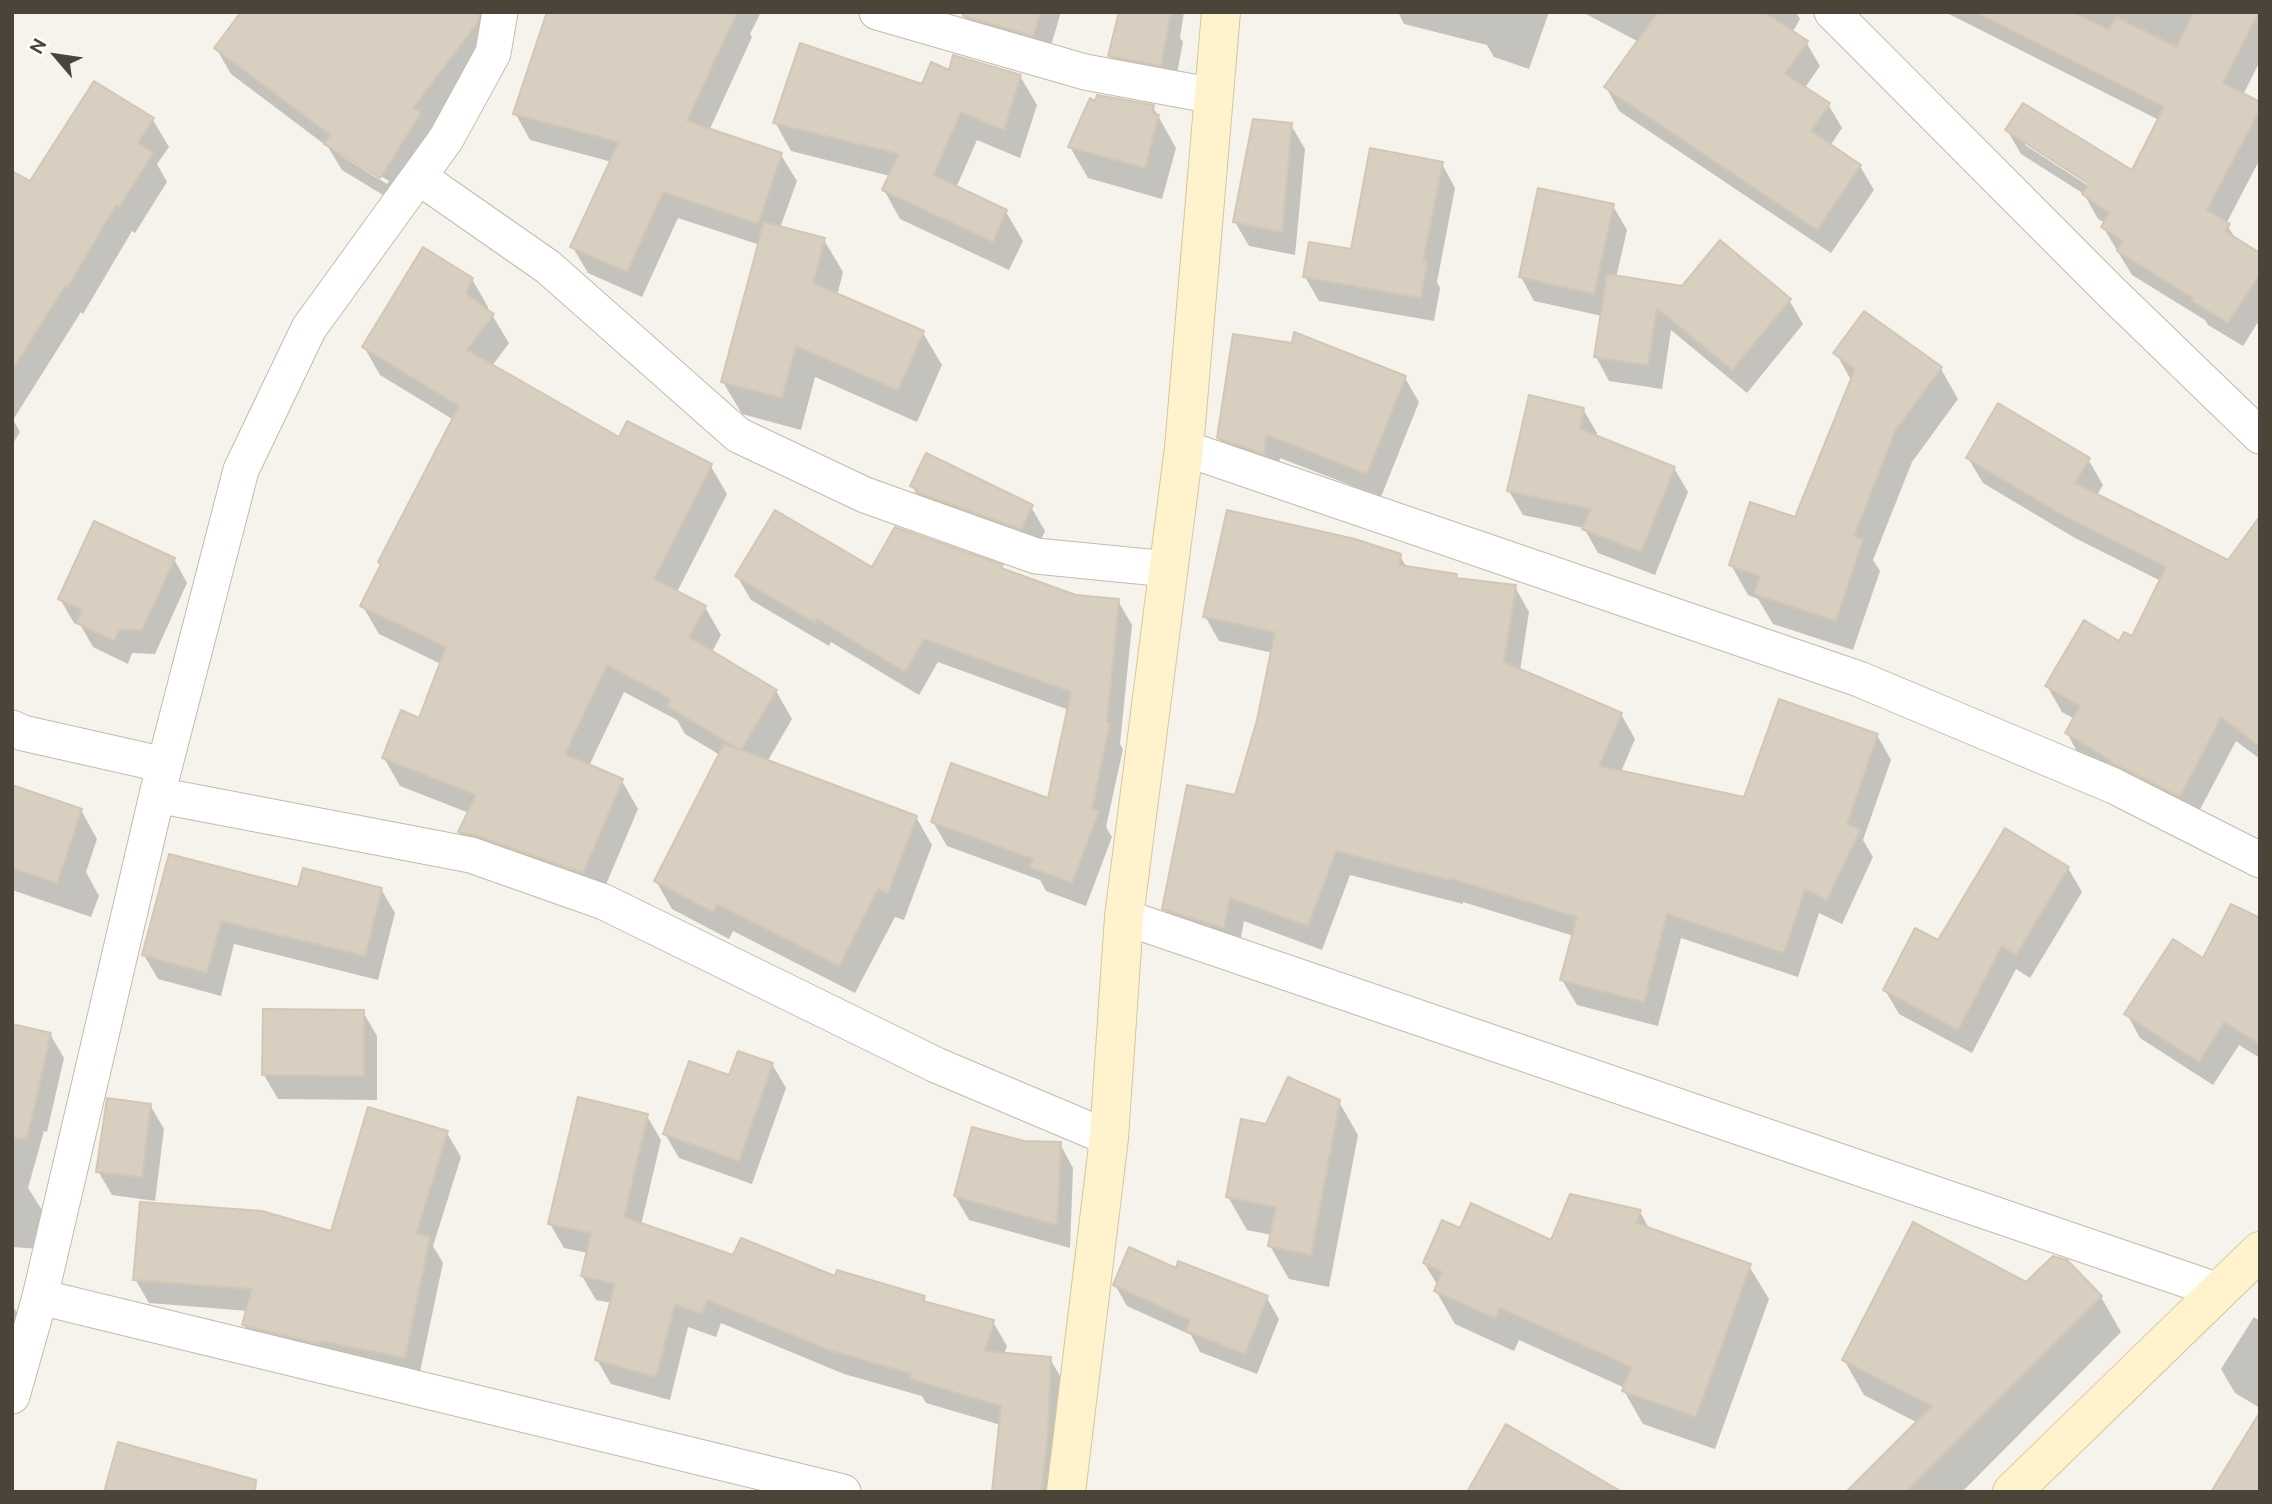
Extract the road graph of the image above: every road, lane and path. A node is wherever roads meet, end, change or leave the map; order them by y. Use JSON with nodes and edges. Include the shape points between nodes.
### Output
{"nodes":[{"id":1,"x":500,"y":12,"type":"edge"},
{"id":2,"x":877,"y":12,"type":"edge"},
{"id":3,"x":1221,"y":12,"type":"edge"},
{"id":4,"x":1832,"y":12,"type":"edge"},
{"id":5,"x":1214,"y":96,"type":"junction"},
{"id":6,"x":419,"y":177,"type":"junction"},
{"id":7,"x":2260,"y":436,"type":"edge"},
{"id":8,"x":1184,"y":448,"type":"junction"},
{"id":9,"x":1168,"y":569,"type":"junction"},
{"id":10,"x":12,"y":728,"type":"edge"},
{"id":11,"x":161,"y":780,"type":"junction"},
{"id":12,"x":2260,"y":860,"type":"edge"},
{"id":13,"x":1125,"y":917,"type":"junction"},
{"id":14,"x":1109,"y":1138,"type":"junction"},
{"id":15,"x":2260,"y":1251,"type":"edge"},
{"id":16,"x":2219,"y":1291,"type":"junction"},
{"id":17,"x":40,"y":1297,"type":"junction"},
{"id":18,"x":12,"y":1396,"type":"edge"},
{"id":19,"x":843,"y":1492,"type":"edge"},
{"id":20,"x":1066,"y":1492,"type":"edge"},
{"id":21,"x":2012,"y":1492,"type":"edge"}],
"edges":[{"from":1,"to":6,"type":"street","via":[[493,53],[446,139]]},
{"from":2,"to":5,"type":"street","via":[[1085,72]]},
{"from":3,"to":5,"type":"street"},
{"from":4,"to":7,"type":"street"},
{"from":5,"to":8,"type":"street"},
{"from":6,"to":9,"type":"street","via":[[548,267],[738,435],[865,495],[1036,556]]},
{"from":6,"to":11,"type":"street","via":[[309,328],[242,470]]},
{"from":8,"to":9,"type":"street"},
{"from":8,"to":12,"type":"street","via":[[1860,679],[2114,786]]},
{"from":9,"to":13,"type":"street"},
{"from":10,"to":11,"type":"street"},
{"from":11,"to":14,"type":"street","via":[[471,855],[604,902],[936,1066]]},
{"from":11,"to":17,"type":"street"},
{"from":13,"to":14,"type":"street"},
{"from":13,"to":16,"type":"street"},
{"from":14,"to":20,"type":"street"},
{"from":15,"to":16,"type":"street"},
{"from":16,"to":21,"type":"street"},
{"from":17,"to":18,"type":"street"},
{"from":17,"to":19,"type":"street"}]}
